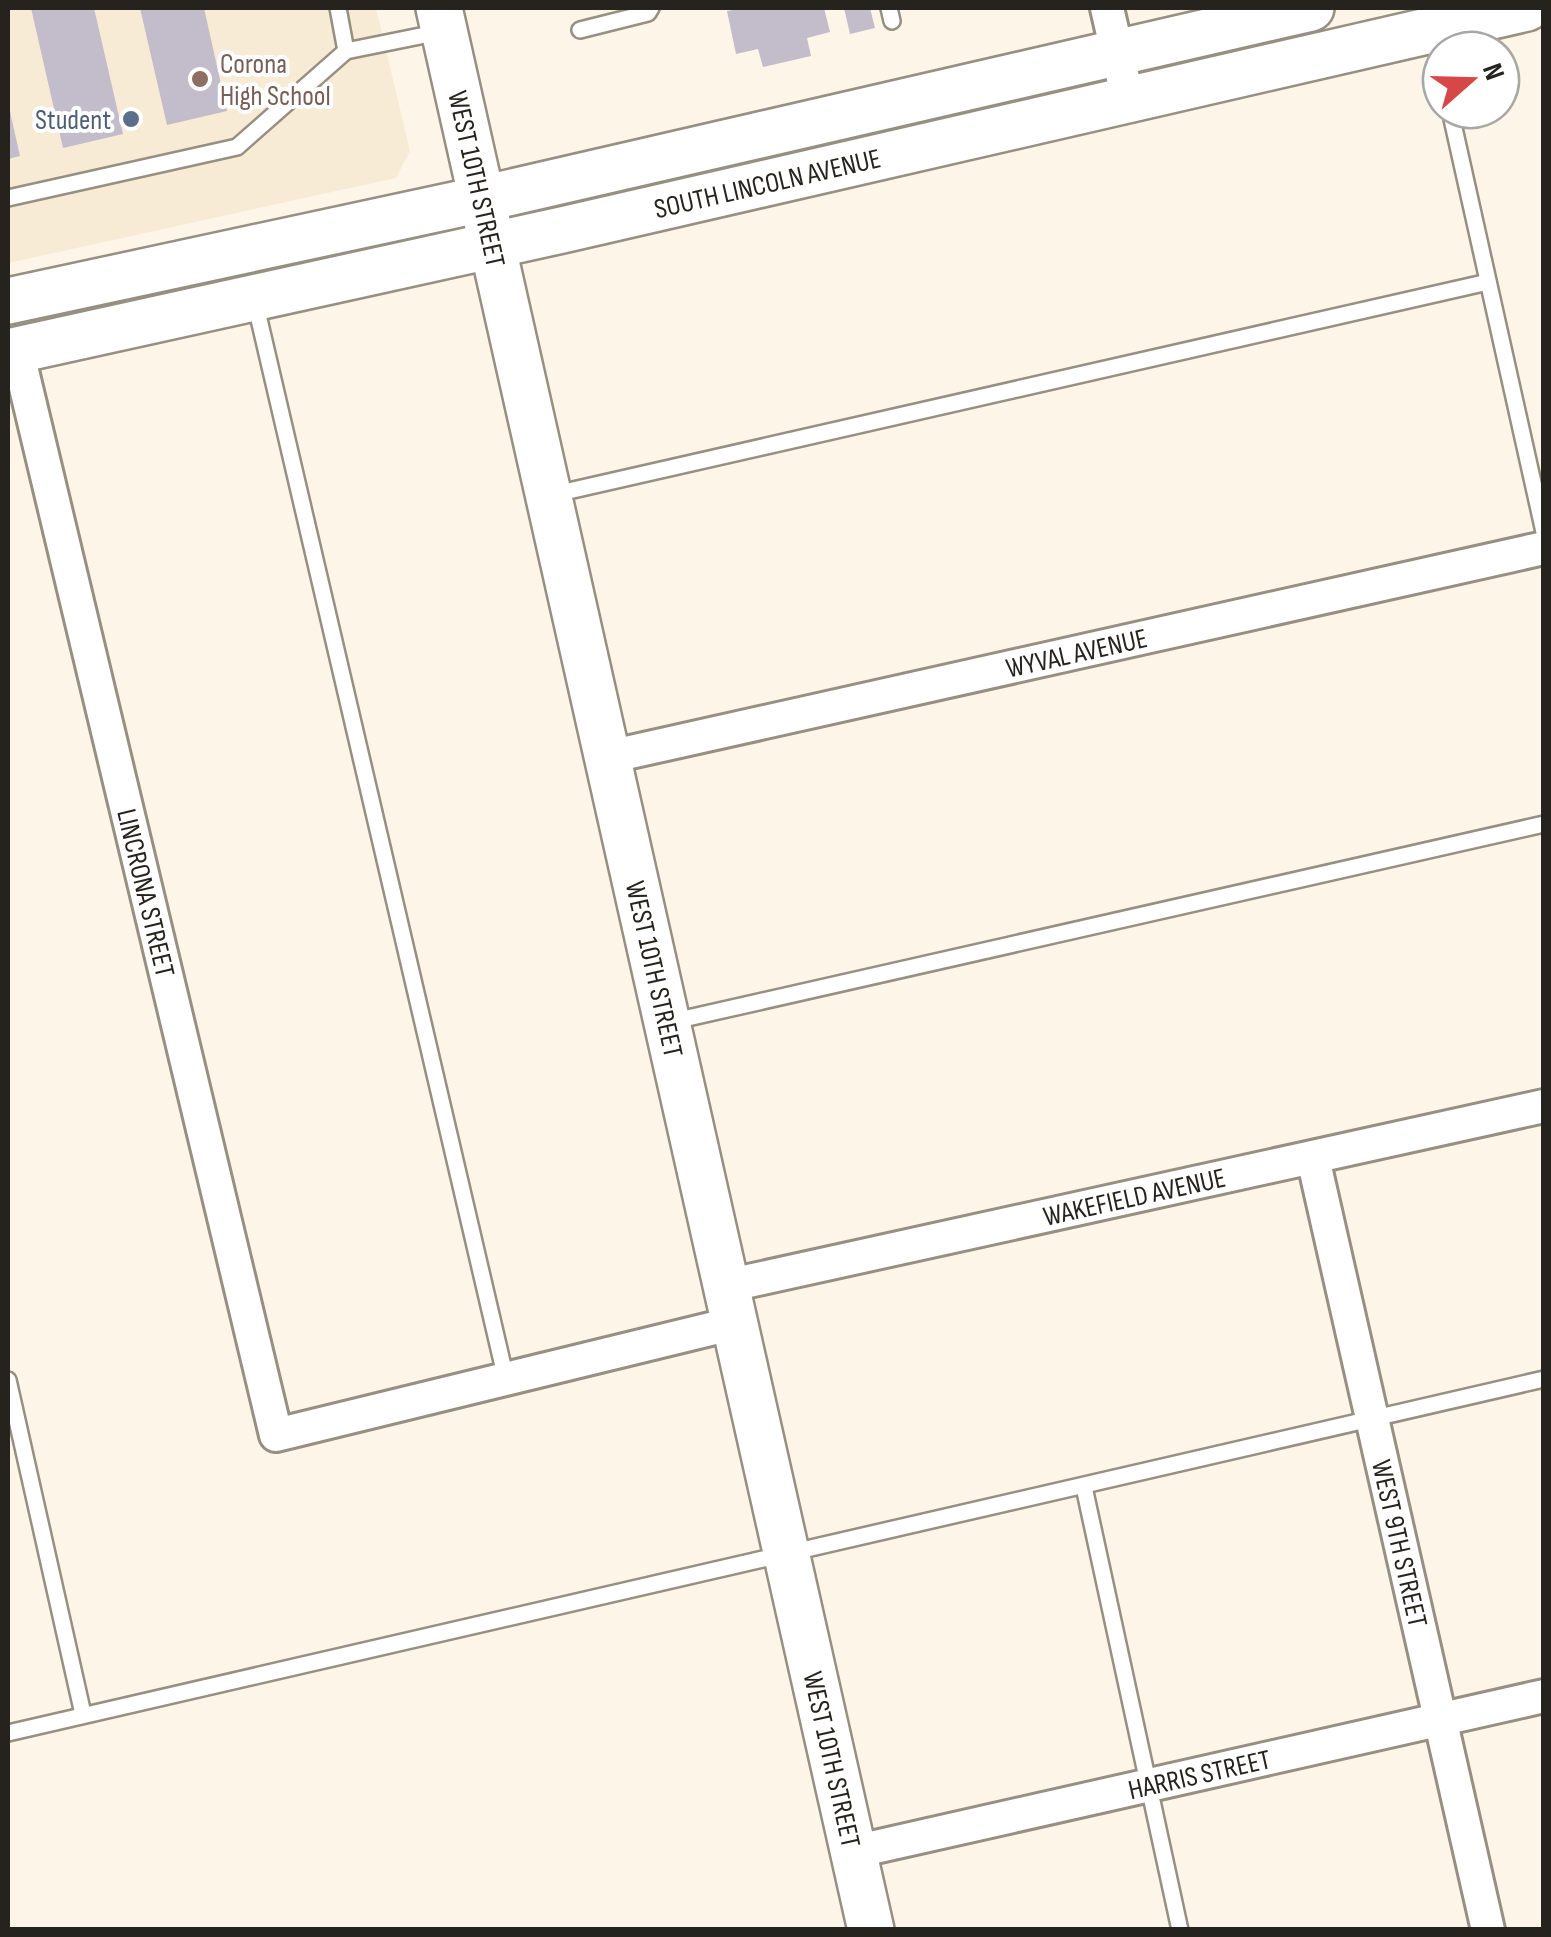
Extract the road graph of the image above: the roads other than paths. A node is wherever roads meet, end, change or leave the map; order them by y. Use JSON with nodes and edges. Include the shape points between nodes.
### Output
{"nodes":[{"id":1,"x":338,"y":8,"type":"edge"},
{"id":2,"x":651,"y":8,"type":"edge"},
{"id":3,"x":1107,"y":8,"type":"edge"},
{"id":4,"x":1311,"y":8,"type":"edge"},
{"id":5,"x":1526,"y":8,"type":"edge"},
{"id":6,"x":441,"y":19,"type":"edge"},
{"id":7,"x":580,"y":30,"type":"dead end"},
{"id":8,"x":1450,"y":30,"type":"edge"},
{"id":9,"x":1421,"y":38,"type":"edge"},
{"id":10,"x":346,"y":52,"type":"junction"},
{"id":11,"x":1117,"y":52,"type":"junction"},
{"id":12,"x":1128,"y":100,"type":"junction"},
{"id":13,"x":1454,"y":130,"type":"edge"},
{"id":14,"x":8,"y":198,"type":"edge"},
{"id":15,"x":482,"y":199,"type":"junction"},
{"id":16,"x":493,"y":245,"type":"junction"},
{"id":17,"x":1488,"y":282,"type":"junction"},
{"id":18,"x":254,"y":298,"type":"junction"},
{"id":19,"x":8,"y":301,"type":"edge"},
{"id":20,"x":12,"y":351,"type":"edge"},
{"id":21,"x":548,"y":496,"type":"junction"},
{"id":22,"x":1544,"y":532,"type":"edge"},
{"id":23,"x":1544,"y":548,"type":"edge"},
{"id":24,"x":608,"y":757,"type":"junction"},
{"id":25,"x":1544,"y":824,"type":"edge"},
{"id":26,"x":666,"y":1023,"type":"junction"},
{"id":27,"x":1544,"y":1106,"type":"edge"},
{"id":28,"x":1313,"y":1158,"type":"junction"},
{"id":29,"x":731,"y":1304,"type":"junction"},
{"id":30,"x":506,"y":1379,"type":"junction"},
{"id":31,"x":8,"y":1380,"type":"edge"},
{"id":32,"x":1544,"y":1380,"type":"edge"},
{"id":33,"x":1373,"y":1421,"type":"junction"},
{"id":34,"x":276,"y":1435,"type":"joint"},
{"id":35,"x":1084,"y":1487,"type":"junction"},
{"id":36,"x":787,"y":1552,"type":"junction"},
{"id":37,"x":1544,"y":1696,"type":"edge"},
{"id":38,"x":83,"y":1714,"type":"junction"},
{"id":39,"x":1440,"y":1719,"type":"junction"},
{"id":40,"x":8,"y":1733,"type":"edge"},
{"id":41,"x":1148,"y":1785,"type":"junction"},
{"id":42,"x":853,"y":1852,"type":"junction"},
{"id":43,"x":871,"y":1930,"type":"edge"},
{"id":44,"x":1180,"y":1930,"type":"edge"},
{"id":45,"x":1488,"y":1930,"type":"edge"}],
"edges":[{"from":1,"to":10,"type":"lane"},
{"from":2,"to":7,"type":"lane"},
{"from":3,"to":11,"type":"street"},
{"from":4,"to":11,"type":"main road","name":"SOUTH LINCOLN AVENUE"},
{"from":5,"to":8,"type":"main road","name":"SOUTH LINCOLN AVENUE"},
{"from":6,"to":10,"type":"lane"},
{"from":6,"to":15,"type":"main road","name":"WEST 10TH STREET"},
{"from":9,"to":12,"type":"main road","name":"SOUTH LINCOLN AVENUE"},
{"from":10,"to":14,"type":"lane","via":[[237,147]]},
{"from":11,"to":12,"type":"street"},
{"from":11,"to":15,"type":"main road","name":"SOUTH LINCOLN AVENUE"},
{"from":12,"to":16,"type":"main road","name":"SOUTH LINCOLN AVENUE"},
{"from":13,"to":17,"type":"lane"},
{"from":15,"to":16,"type":"main road","name":"WEST 10TH STREET"},
{"from":15,"to":19,"type":"main road","name":"SOUTH LINCOLN AVENUE"},
{"from":16,"to":18,"type":"main road","name":"SOUTH LINCOLN AVENUE"},
{"from":16,"to":21,"type":"main road","name":"WEST 10TH STREET"},
{"from":17,"to":21,"type":"lane"},
{"from":17,"to":22,"type":"lane"},
{"from":18,"to":20,"type":"main road","name":"SOUTH LINCOLN AVENUE"},
{"from":18,"to":30,"type":"lane"},
{"from":20,"to":34,"type":"street","name":"LINCRONA STREET"},
{"from":21,"to":24,"type":"main road","name":"WEST 10TH STREET"},
{"from":23,"to":24,"type":"street","name":"WYVAL AVENUE"},
{"from":24,"to":26,"type":"main road","name":"WEST 10TH STREET"},
{"from":25,"to":26,"type":"lane"},
{"from":26,"to":29,"type":"main road","name":"WEST 10TH STREET"},
{"from":27,"to":28,"type":"street","name":"WAKEFIELD AVENUE"},
{"from":28,"to":29,"type":"street","name":"WAKEFIELD AVENUE"},
{"from":28,"to":33,"type":"street","name":"WEST 9TH STREET"},
{"from":29,"to":30,"type":"street","name":"WAKEFIELD AVENUE"},
{"from":29,"to":36,"type":"main road","name":"WEST 10TH STREET"},
{"from":30,"to":34,"type":"street","name":"WAKEFIELD AVENUE"},
{"from":31,"to":38,"type":"lane"},
{"from":32,"to":33,"type":"lane"},
{"from":33,"to":35,"type":"lane"},
{"from":33,"to":39,"type":"street","name":"WEST 9TH STREET"},
{"from":35,"to":36,"type":"lane"},
{"from":35,"to":41,"type":"lane"},
{"from":36,"to":38,"type":"lane"},
{"from":36,"to":42,"type":"main road","name":"WEST 10TH STREET"},
{"from":37,"to":39,"type":"street","name":"HARRIS STREET"},
{"from":38,"to":40,"type":"lane"},
{"from":39,"to":41,"type":"street","name":"HARRIS STREET"},
{"from":39,"to":45,"type":"street","name":"WEST 9TH STREET"},
{"from":41,"to":42,"type":"street","name":"HARRIS STREET"},
{"from":41,"to":44,"type":"lane"},
{"from":42,"to":43,"type":"main road","name":"WEST 10TH STREET"}]}
